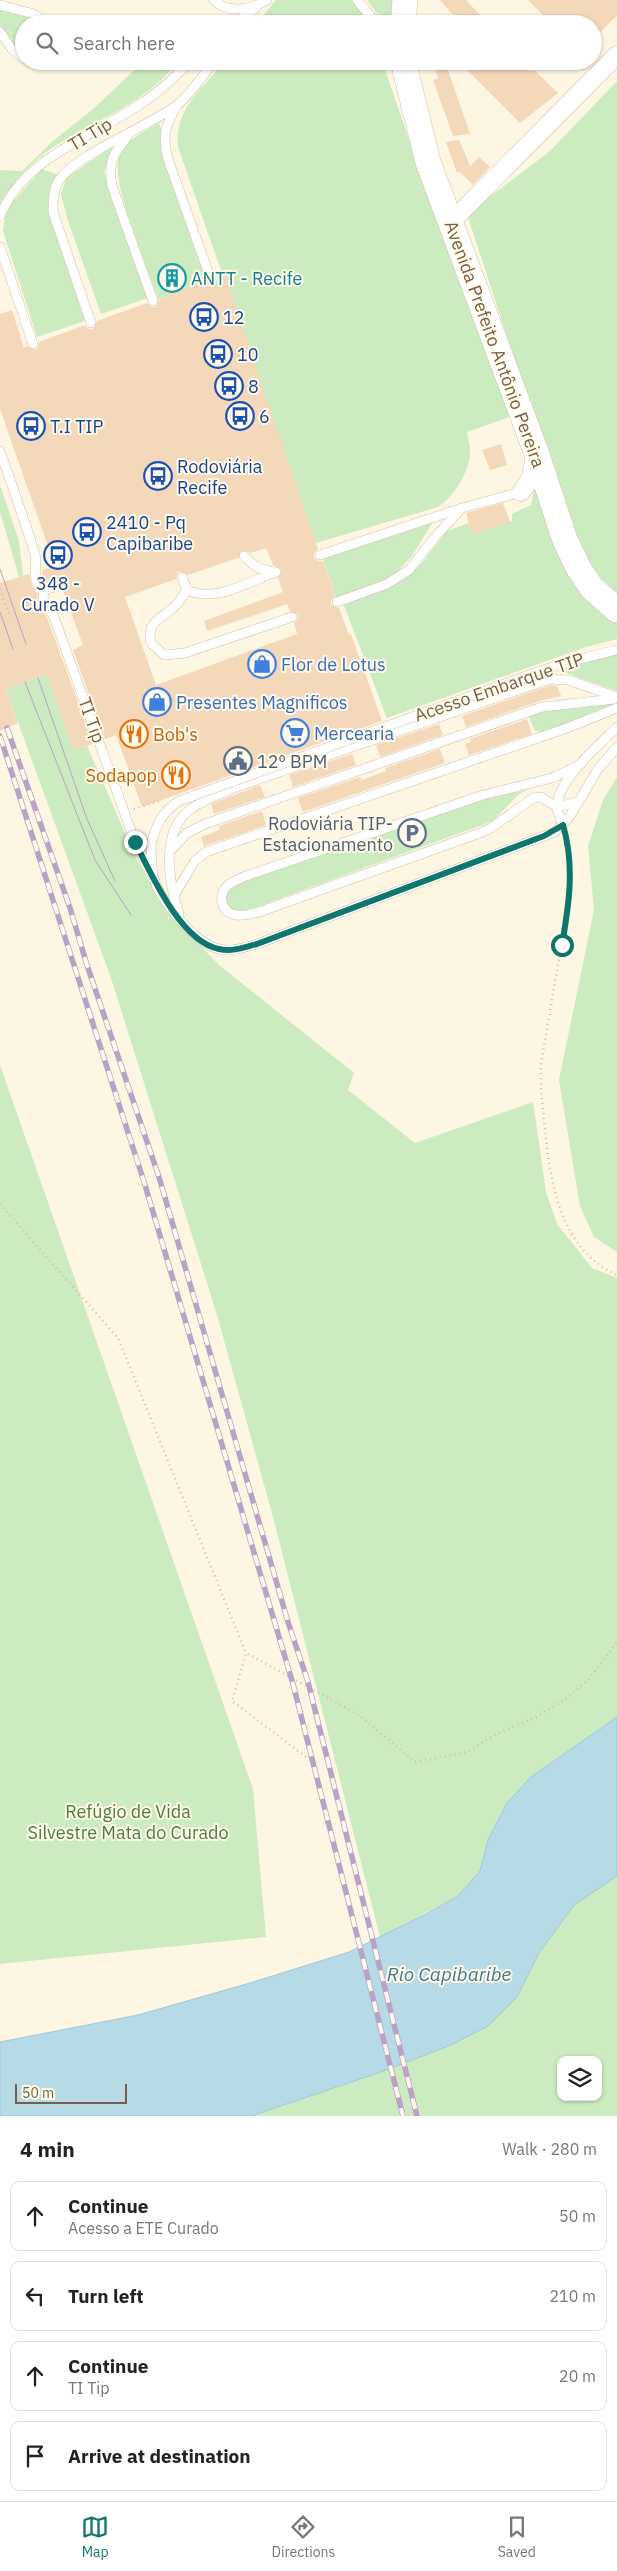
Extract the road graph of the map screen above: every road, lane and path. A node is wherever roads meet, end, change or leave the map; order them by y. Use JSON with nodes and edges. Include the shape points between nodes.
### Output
{"nodes":[{"id":1,"x":214,"y":0,"type":"edge"},
{"id":2,"x":357,"y":0,"type":"edge"},
{"id":3,"x":404,"y":0,"type":"edge"},
{"id":4,"x":264,"y":1,"type":"edge"},
{"id":5,"x":0,"y":5,"type":"edge"},
{"id":6,"x":35,"y":15,"type":"edge"},
{"id":7,"x":246,"y":15,"type":"edge"},
{"id":8,"x":252,"y":15,"type":"edge"},
{"id":9,"x":370,"y":15,"type":"edge"},
{"id":10,"x":403,"y":15,"type":"edge"},
{"id":11,"x":0,"y":32,"type":"edge"},
{"id":12,"x":15,"y":52,"type":"edge"},
{"id":13,"x":617,"y":56,"type":"edge"},
{"id":14,"x":181,"y":70,"type":"edge"},
{"id":15,"x":206,"y":70,"type":"edge"},
{"id":16,"x":405,"y":70,"type":"edge"},
{"id":17,"x":178,"y":104,"type":"junction"},
{"id":18,"x":130,"y":133,"type":"junction"},
{"id":19,"x":0,"y":216,"type":"edge"},
{"id":20,"x":450,"y":223,"type":"junction"},
{"id":21,"x":0,"y":247,"type":"edge"},
{"id":22,"x":0,"y":267,"type":"edge"},
{"id":23,"x":9,"y":275,"type":"junction"},
{"id":24,"x":211,"y":280,"type":"dead end"},
{"id":25,"x":153,"y":301,"type":"dead end"},
{"id":26,"x":91,"y":324,"type":"dead end"},
{"id":27,"x":33,"y":344,"type":"dead end"},
{"id":28,"x":535,"y":449,"type":"junction"},
{"id":29,"x":0,"y":451,"type":"edge"},
{"id":30,"x":520,"y":492,"type":"joint"},
{"id":31,"x":462,"y":508,"type":"junction"},
{"id":32,"x":320,"y":555,"type":"dead end"},
{"id":33,"x":244,"y":556,"type":"dead end"},
{"id":34,"x":182,"y":577,"type":"dead end"},
{"id":35,"x":61,"y":585,"type":"dead end"},
{"id":36,"x":0,"y":589,"type":"edge"},
{"id":37,"x":47,"y":589,"type":"junction"},
{"id":38,"x":187,"y":590,"type":"junction"},
{"id":39,"x":337,"y":602,"type":"dead end"},
{"id":40,"x":617,"y":610,"type":"edge"},
{"id":41,"x":9,"y":614,"type":"dead end"},
{"id":42,"x":292,"y":617,"type":"dead end"},
{"id":43,"x":617,"y":650,"type":"edge"},
{"id":44,"x":617,"y":698,"type":"edge"},
{"id":45,"x":617,"y":708,"type":"edge"},
{"id":46,"x":617,"y":727,"type":"edge"},
{"id":47,"x":617,"y":748,"type":"edge"},
{"id":48,"x":581,"y":764,"type":"junction"},
{"id":49,"x":578,"y":802,"type":"junction"},
{"id":50,"x":557,"y":807,"type":"junction"},
{"id":51,"x":563,"y":825,"type":"junction"},
{"id":52,"x":169,"y":854,"type":"junction"},
{"id":53,"x":155,"y":881,"type":"junction"},
{"id":54,"x":174,"y":895,"type":"junction"},
{"id":55,"x":182,"y":922,"type":"junction"},
{"id":56,"x":0,"y":1204,"type":"edge"},
{"id":57,"x":617,"y":1275,"type":"edge"},
{"id":58,"x":617,"y":1643,"type":"edge"},
{"id":59,"x":246,"y":1652,"type":"junction"},
{"id":60,"x":310,"y":1760,"type":"dead end"}],
"edges":[{"from":1,"to":4,"type":"lane","via":[[220,6],[238,10]]},
{"from":2,"to":9,"type":"lane"},
{"from":3,"to":10,"type":"street"},
{"from":4,"to":7,"type":"lane"},
{"from":4,"to":8,"type":"lane"},
{"from":5,"to":6,"type":"lane"},
{"from":11,"to":12,"type":"lane"},
{"from":13,"to":20,"type":"street"},
{"from":14,"to":19,"type":"lane","name":"TI Tip","via":[[144,102],[31,173],[16,189]]},
{"from":15,"to":17,"type":"lane"},
{"from":16,"to":20,"type":"street","name":"Avenida Prefeito Antônio Pereira","via":[[428,162]]},
{"from":17,"to":18,"type":"lane"},
{"from":17,"to":24,"type":"lane","via":[[167,123],[164,140]]},
{"from":18,"to":25,"type":"lane","via":[[113,155],[111,178]]},
{"from":18,"to":26,"type":"lane","via":[[67,171],[57,182],[53,196],[58,232]]},
{"from":20,"to":28,"type":"street","name":"Avenida Prefeito Antônio Pereira"},
{"from":21,"to":23,"type":"lane"},
{"from":22,"to":23,"type":"lane"},
{"from":23,"to":27,"type":"lane"},
{"from":28,"to":30,"type":"street","via":[[529,484]]},
{"from":28,"to":40,"type":"street","name":"Avenida Prefeito Antônio Pereira","via":[[565,540],[579,569],[592,588]]},
{"from":29,"to":37,"type":"lane","name":"TI Tip","via":[[35,556],[36,582]]},
{"from":30,"to":31,"type":"lane"},
{"from":31,"to":32,"type":"lane"},
{"from":31,"to":39,"type":"lane","via":[[409,570],[387,584]]},
{"from":33,"to":38,"type":"lane","via":[[252,565],[276,572],[220,593],[203,596]]},
{"from":34,"to":38,"type":"lane"},
{"from":35,"to":37,"type":"lane"},
{"from":36,"to":41,"type":"path"},
{"from":37,"to":53,"type":"lane","name":"TI Tip","via":[[42,592],[43,598],[54,617],[135,842]]},
{"from":38,"to":42,"type":"lane","via":[[174,608],[156,619],[150,630],[151,644],[164,655],[185,653]]},
{"from":43,"to":53,"type":"lane","name":"Acesso Embarque TIP","bridge":true,"via":[[542,670],[179,801],[163,813],[155,827],[150,844]]},
{"from":44,"to":52,"type":"lane","via":[[542,707],[205,824],[187,833]]},
{"from":44,"to":52,"type":"lane","via":[[568,680],[550,679],[236,787],[189,810],[178,823]]},
{"from":45,"to":54,"type":"lane","via":[[206,852],[195,861]]},
{"from":46,"to":48,"type":"lane"},
{"from":47,"to":49,"type":"lane","via":[[598,769]]},
{"from":48,"to":50,"type":"lane","via":[[562,792]]},
{"from":48,"to":50,"type":"lane","via":[[552,778],[483,795],[246,876],[229,884],[223,892],[222,903],[234,915],[246,916],[480,833],[533,798],[541,797]]},
{"from":49,"to":50,"type":"lane"},
{"from":49,"to":51,"type":"lane"},
{"from":50,"to":51,"type":"lane"},
{"from":51,"to":55,"type":"lane","name":"TI Tip","via":[[544,836],[235,950],[205,944]]},
{"from":51,"to":57,"type":"path","via":[[569,850],[570,894],[541,1064],[540,1088],[549,1172],[559,1208],[571,1234],[590,1255]]},
{"from":52,"to":54,"type":"lane"},
{"from":53,"to":55,"type":"lane","name":"TI Tip"},
{"from":54,"to":55,"type":"lane"},
{"from":56,"to":59,"type":"path","via":[[118,1338]]},
{"from":58,"to":59,"type":"path","via":[[588,1680],[536,1717],[496,1734],[467,1752],[415,1762],[359,1714]]},
{"from":59,"to":60,"type":"path","via":[[232,1702]]}]}
